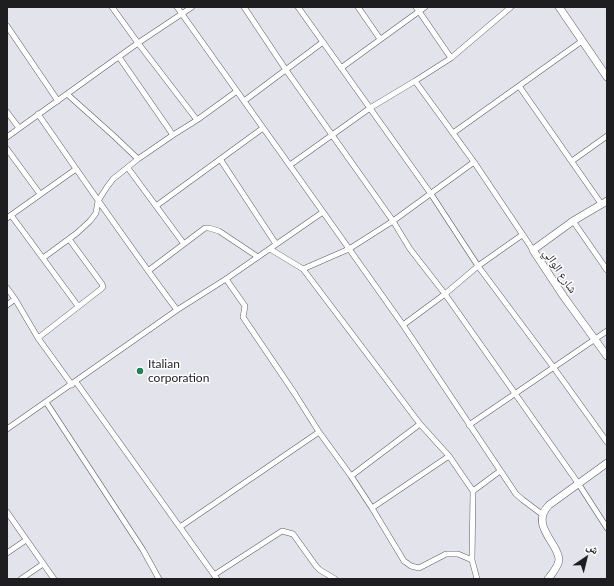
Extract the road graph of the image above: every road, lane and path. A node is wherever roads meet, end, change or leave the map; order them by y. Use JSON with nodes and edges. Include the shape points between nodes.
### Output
{"nodes":[{"id":1,"x":112,"y":7,"type":"edge"},
{"id":2,"x":177,"y":7,"type":"edge"},
{"id":3,"x":192,"y":7,"type":"edge"},
{"id":4,"x":244,"y":7,"type":"edge"},
{"id":5,"x":298,"y":7,"type":"edge"},
{"id":6,"x":358,"y":7,"type":"edge"},
{"id":7,"x":425,"y":7,"type":"edge"},
{"id":8,"x":511,"y":7,"type":"edge"},
{"id":9,"x":559,"y":7,"type":"edge"},
{"id":10,"x":418,"y":9,"type":"edge"},
{"id":11,"x":182,"y":14,"type":"junction"},
{"id":12,"x":7,"y":26,"type":"edge"},
{"id":13,"x":380,"y":39,"type":"junction"},
{"id":14,"x":582,"y":41,"type":"junction"},
{"id":15,"x":323,"y":42,"type":"junction"},
{"id":16,"x":138,"y":43,"type":"junction"},
{"id":17,"x":119,"y":57,"type":"junction"},
{"id":18,"x":451,"y":58,"type":"junction"},
{"id":19,"x":341,"y":68,"type":"junction"},
{"id":20,"x":286,"y":70,"type":"junction"},
{"id":21,"x":607,"y":78,"type":"edge"},
{"id":22,"x":415,"y":81,"type":"junction"},
{"id":23,"x":519,"y":86,"type":"junction"},
{"id":24,"x":237,"y":91,"type":"junction"},
{"id":25,"x":67,"y":94,"type":"junction"},
{"id":26,"x":58,"y":101,"type":"junction"},
{"id":27,"x":244,"y":101,"type":"junction"},
{"id":28,"x":370,"y":108,"type":"junction"},
{"id":29,"x":7,"y":112,"type":"edge"},
{"id":30,"x":38,"y":114,"type":"junction"},
{"id":31,"x":197,"y":120,"type":"junction"},
{"id":32,"x":19,"y":128,"type":"junction"},
{"id":33,"x":263,"y":128,"type":"junction"},
{"id":34,"x":453,"y":133,"type":"junction"},
{"id":35,"x":173,"y":135,"type":"junction"},
{"id":36,"x":332,"y":135,"type":"junction"},
{"id":37,"x":607,"y":136,"type":"edge"},
{"id":38,"x":7,"y":137,"type":"edge"},
{"id":39,"x":7,"y":149,"type":"edge"},
{"id":40,"x":138,"y":159,"type":"junction"},
{"id":41,"x":220,"y":160,"type":"junction"},
{"id":42,"x":572,"y":161,"type":"junction"},
{"id":43,"x":474,"y":162,"type":"junction"},
{"id":44,"x":290,"y":165,"type":"junction"},
{"id":45,"x":128,"y":168,"type":"junction"},
{"id":46,"x":76,"y":169,"type":"junction"},
{"id":47,"x":40,"y":194,"type":"junction"},
{"id":48,"x":431,"y":194,"type":"junction"},
{"id":49,"x":98,"y":201,"type":"junction"},
{"id":50,"x":605,"y":203,"type":"edge"},
{"id":51,"x":156,"y":206,"type":"junction"},
{"id":52,"x":323,"y":212,"type":"junction"},
{"id":53,"x":9,"y":217,"type":"edge"},
{"id":54,"x":573,"y":220,"type":"junction"},
{"id":55,"x":393,"y":221,"type":"junction"},
{"id":56,"x":522,"y":235,"type":"junction"},
{"id":57,"x":70,"y":239,"type":"junction"},
{"id":58,"x":184,"y":244,"type":"junction"},
{"id":59,"x":276,"y":244,"type":"junction"},
{"id":60,"x":270,"y":249,"type":"junction"},
{"id":61,"x":349,"y":249,"type":"junction"},
{"id":62,"x":533,"y":250,"type":"junction"},
{"id":63,"x":258,"y":257,"type":"junction"},
{"id":64,"x":43,"y":258,"type":"junction"},
{"id":65,"x":478,"y":266,"type":"junction"},
{"id":66,"x":303,"y":269,"type":"junction"},
{"id":67,"x":607,"y":270,"type":"edge"},
{"id":68,"x":148,"y":271,"type":"junction"},
{"id":69,"x":226,"y":279,"type":"junction"},
{"id":70,"x":7,"y":288,"type":"edge"},
{"id":71,"x":445,"y":294,"type":"junction"},
{"id":72,"x":15,"y":299,"type":"junction"},
{"id":73,"x":7,"y":305,"type":"edge"},
{"id":74,"x":78,"y":306,"type":"junction"},
{"id":75,"x":177,"y":310,"type":"junction"},
{"id":76,"x":402,"y":325,"type":"junction"},
{"id":77,"x":607,"y":331,"type":"edge"},
{"id":78,"x":38,"y":338,"type":"junction"},
{"id":79,"x":595,"y":339,"type":"junction"},
{"id":80,"x":607,"y":356,"type":"edge"},
{"id":81,"x":554,"y":368,"type":"junction"},
{"id":82,"x":74,"y":384,"type":"junction"},
{"id":83,"x":515,"y":394,"type":"junction"},
{"id":84,"x":46,"y":402,"type":"junction"},
{"id":85,"x":420,"y":424,"type":"junction"},
{"id":86,"x":470,"y":425,"type":"junction"},
{"id":87,"x":7,"y":429,"type":"edge"},
{"id":88,"x":319,"y":432,"type":"junction"},
{"id":89,"x":607,"y":442,"type":"edge"},
{"id":90,"x":449,"y":456,"type":"junction"},
{"id":91,"x":607,"y":463,"type":"edge"},
{"id":92,"x":500,"y":471,"type":"junction"},
{"id":93,"x":350,"y":476,"type":"junction"},
{"id":94,"x":578,"y":483,"type":"junction"},
{"id":95,"x":473,"y":491,"type":"junction"},
{"id":96,"x":372,"y":508,"type":"junction"},
{"id":97,"x":7,"y":512,"type":"edge"},
{"id":98,"x":542,"y":514,"type":"junction"},
{"id":99,"x":180,"y":527,"type":"junction"},
{"id":100,"x":607,"y":528,"type":"edge"},
{"id":101,"x":26,"y":540,"type":"junction"},
{"id":102,"x":7,"y":553,"type":"edge"},
{"id":103,"x":472,"y":560,"type":"junction"},
{"id":104,"x":43,"y":564,"type":"junction"},
{"id":105,"x":216,"y":577,"type":"edge"},
{"id":106,"x":21,"y":579,"type":"edge"},
{"id":107,"x":54,"y":579,"type":"edge"},
{"id":108,"x":159,"y":579,"type":"edge"},
{"id":109,"x":335,"y":579,"type":"edge"},
{"id":110,"x":477,"y":579,"type":"edge"},
{"id":111,"x":548,"y":579,"type":"edge"}],
"edges":[{"from":1,"to":16,"type":"street"},
{"from":2,"to":11,"type":"street"},
{"from":3,"to":11,"type":"street"},
{"from":4,"to":20,"type":"street"},
{"from":5,"to":15,"type":"street"},
{"from":6,"to":13,"type":"street"},
{"from":7,"to":10,"type":"street"},
{"from":8,"to":18,"type":"street"},
{"from":9,"to":14,"type":"main road"},
{"from":10,"to":13,"type":"street"},
{"from":10,"to":18,"type":"street"},
{"from":11,"to":16,"type":"street"},
{"from":11,"to":24,"type":"street"},
{"from":12,"to":26,"type":"street"},
{"from":13,"to":19,"type":"street"},
{"from":14,"to":21,"type":"main road"},
{"from":14,"to":23,"type":"street"},
{"from":15,"to":19,"type":"street"},
{"from":15,"to":20,"type":"street"},
{"from":16,"to":17,"type":"street"},
{"from":16,"to":31,"type":"street"},
{"from":17,"to":25,"type":"street"},
{"from":17,"to":35,"type":"street"},
{"from":18,"to":22,"type":"street"},
{"from":19,"to":28,"type":"street"},
{"from":20,"to":27,"type":"street"},
{"from":20,"to":36,"type":"street"},
{"from":22,"to":28,"type":"street"},
{"from":22,"to":34,"type":"street"},
{"from":23,"to":34,"type":"street"},
{"from":23,"to":42,"type":"street"},
{"from":24,"to":27,"type":"street"},
{"from":24,"to":31,"type":"street"},
{"from":25,"to":26,"type":"street"},
{"from":25,"to":40,"type":"street"},
{"from":26,"to":30,"type":"street"},
{"from":27,"to":33,"type":"street"},
{"from":28,"to":36,"type":"street"},
{"from":28,"to":48,"type":"street"},
{"from":29,"to":32,"type":"street"},
{"from":30,"to":32,"type":"street"},
{"from":30,"to":46,"type":"street"},
{"from":31,"to":35,"type":"street"},
{"from":32,"to":38,"type":"street"},
{"from":33,"to":41,"type":"street"},
{"from":33,"to":44,"type":"street"},
{"from":34,"to":43,"type":"street"},
{"from":35,"to":40,"type":"street"},
{"from":36,"to":44,"type":"street"},
{"from":36,"to":55,"type":"street"},
{"from":37,"to":42,"type":"street"},
{"from":39,"to":47,"type":"street"},
{"from":40,"to":45,"type":"street"},
{"from":41,"to":51,"type":"street"},
{"from":41,"to":59,"type":"street"},
{"from":42,"to":50,"type":"street"},
{"from":43,"to":48,"type":"street"},
{"from":43,"to":56,"type":"street"},
{"from":44,"to":52,"type":"street"},
{"from":45,"to":49,"type":"street","via":[[113,179]]},
{"from":45,"to":51,"type":"street"},
{"from":46,"to":47,"type":"street"},
{"from":46,"to":49,"type":"street"},
{"from":47,"to":53,"type":"street"},
{"from":48,"to":55,"type":"street"},
{"from":48,"to":65,"type":"street"},
{"from":49,"to":57,"type":"street","via":[[96,213],[90,222]]},
{"from":49,"to":68,"type":"street"},
{"from":50,"to":54,"type":"main road","name":"شارع الوالي"},
{"from":51,"to":58,"type":"street"},
{"from":52,"to":59,"type":"street"},
{"from":52,"to":61,"type":"street"},
{"from":53,"to":64,"type":"street"},
{"from":54,"to":62,"type":"main road","name":"شارع الوالي"},
{"from":54,"to":67,"type":"street"},
{"from":55,"to":61,"type":"street"},
{"from":55,"to":71,"type":"street","via":[[410,249]]},
{"from":56,"to":62,"type":"street"},
{"from":56,"to":65,"type":"street"},
{"from":57,"to":64,"type":"street"},
{"from":57,"to":74,"type":"street","via":[[103,287]]},
{"from":58,"to":63,"type":"street","via":[[205,228],[209,228],[219,231]]},
{"from":58,"to":68,"type":"street"},
{"from":59,"to":60,"type":"street"},
{"from":60,"to":63,"type":"street"},
{"from":60,"to":66,"type":"street"},
{"from":61,"to":66,"type":"street"},
{"from":61,"to":76,"type":"street"},
{"from":62,"to":79,"type":"main road","name":"شارع الوالي"},
{"from":63,"to":69,"type":"street"},
{"from":64,"to":74,"type":"street"},
{"from":65,"to":71,"type":"street"},
{"from":65,"to":81,"type":"street"},
{"from":66,"to":85,"type":"street"},
{"from":68,"to":75,"type":"street"},
{"from":69,"to":75,"type":"street"},
{"from":69,"to":88,"type":"street","via":[[246,306],[242,317]]},
{"from":70,"to":72,"type":"street"},
{"from":71,"to":76,"type":"street"},
{"from":71,"to":83,"type":"street"},
{"from":72,"to":73,"type":"street"},
{"from":72,"to":78,"type":"street"},
{"from":74,"to":78,"type":"street"},
{"from":75,"to":82,"type":"street"},
{"from":76,"to":86,"type":"street"},
{"from":77,"to":79,"type":"street"},
{"from":78,"to":82,"type":"street"},
{"from":79,"to":80,"type":"main road","name":"شارع الوالي"},
{"from":79,"to":81,"type":"street"},
{"from":81,"to":83,"type":"street"},
{"from":81,"to":89,"type":"street"},
{"from":82,"to":84,"type":"street"},
{"from":82,"to":99,"type":"street"},
{"from":83,"to":86,"type":"street"},
{"from":83,"to":94,"type":"street"},
{"from":84,"to":87,"type":"street"},
{"from":84,"to":108,"type":"street","via":[[143,550]]},
{"from":85,"to":90,"type":"street"},
{"from":85,"to":93,"type":"street"},
{"from":86,"to":92,"type":"street"},
{"from":88,"to":93,"type":"street"},
{"from":88,"to":99,"type":"street"},
{"from":90,"to":95,"type":"street"},
{"from":90,"to":96,"type":"street"},
{"from":91,"to":94,"type":"main road"},
{"from":92,"to":95,"type":"street"},
{"from":92,"to":98,"type":"street","via":[[516,494]]},
{"from":93,"to":96,"type":"street"},
{"from":94,"to":98,"type":"main road","via":[[549,505]]},
{"from":94,"to":100,"type":"street"},
{"from":95,"to":103,"type":"street"},
{"from":96,"to":103,"type":"street","via":[[399,555],[411,566],[419,568],[446,554],[458,554]]},
{"from":97,"to":101,"type":"street"},
{"from":98,"to":111,"type":"main road","via":[[544,529],[559,559]]},
{"from":99,"to":105,"type":"street"},
{"from":101,"to":102,"type":"street"},
{"from":101,"to":104,"type":"street"},
{"from":103,"to":110,"type":"street"},
{"from":104,"to":106,"type":"street"},
{"from":104,"to":107,"type":"street"},
{"from":105,"to":109,"type":"street","via":[[282,531],[293,534],[316,566]]}]}
